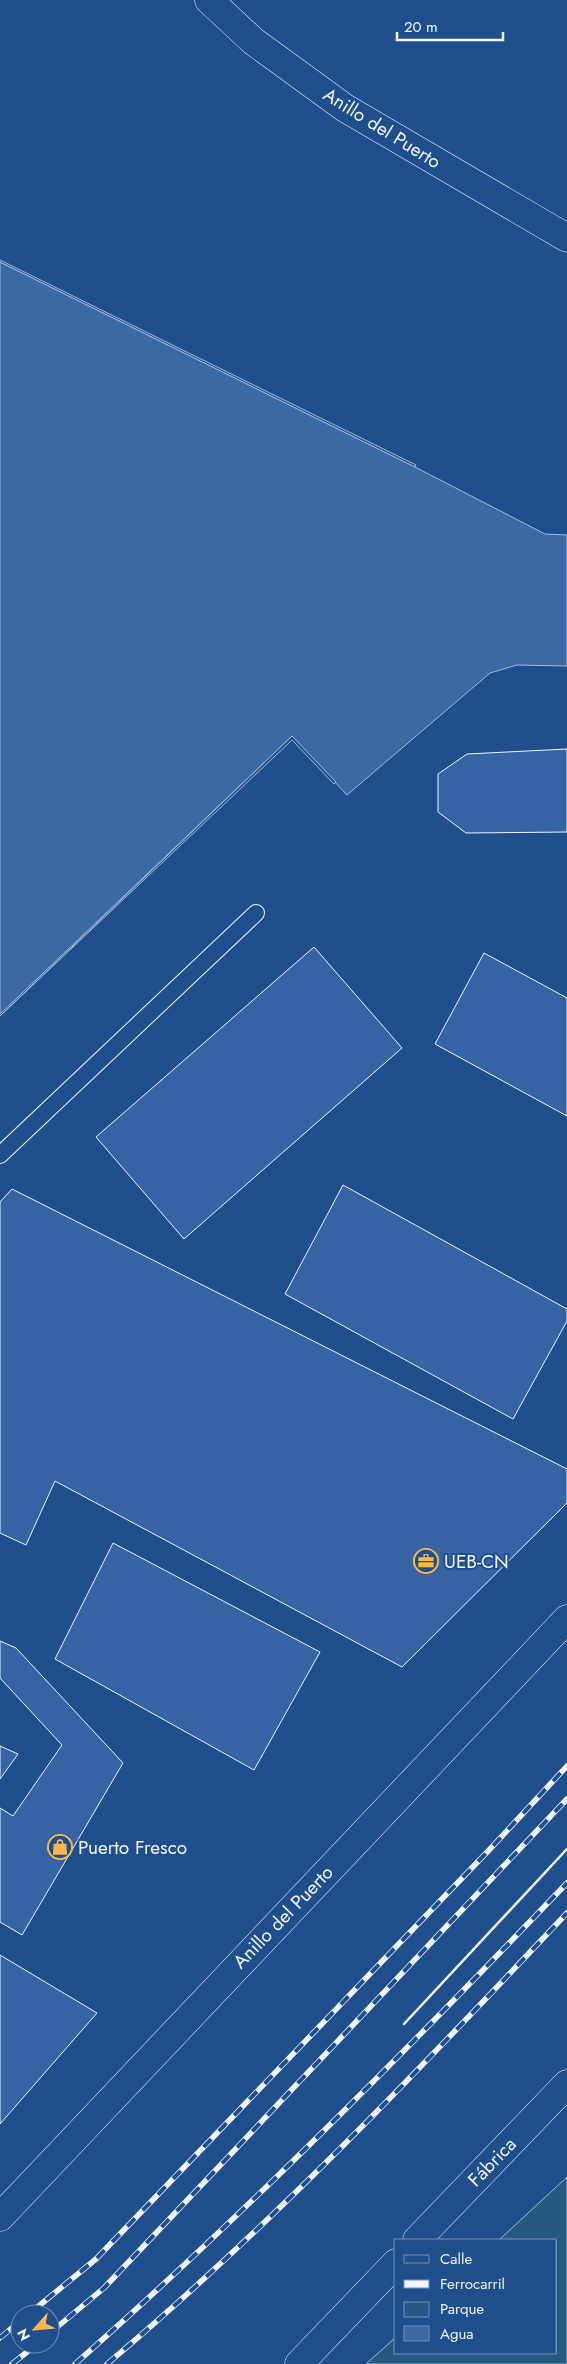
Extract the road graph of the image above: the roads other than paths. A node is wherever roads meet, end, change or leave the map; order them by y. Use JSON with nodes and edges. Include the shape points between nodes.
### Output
{"nodes":[{"id":1,"x":216,"y":3,"type":"edge"},
{"id":2,"x":567,"y":238,"type":"edge"},
{"id":3,"x":256,"y":913,"type":"dead end"},
{"id":4,"x":0,"y":1155,"type":"edge"},
{"id":5,"x":567,"y":1619,"type":"edge"},
{"id":6,"x":567,"y":2084,"type":"edge"},
{"id":7,"x":0,"y":2217,"type":"edge"},
{"id":8,"x":418,"y":2239,"type":"edge"},
{"id":9,"x":394,"y":2265,"type":"edge"},
{"id":10,"x":298,"y":2364,"type":"edge"}],
"edges":[{"from":1,"to":2,"type":"main road","name":"Anillo del Puerto","via":[[253,41],[345,108]]},
{"from":3,"to":4,"type":"lane"},
{"from":5,"to":7,"type":"main road","name":"Anillo del Puerto"},
{"from":6,"to":8,"type":"main road","name":"Fábrica"},
{"from":9,"to":10,"type":"main road"}]}
